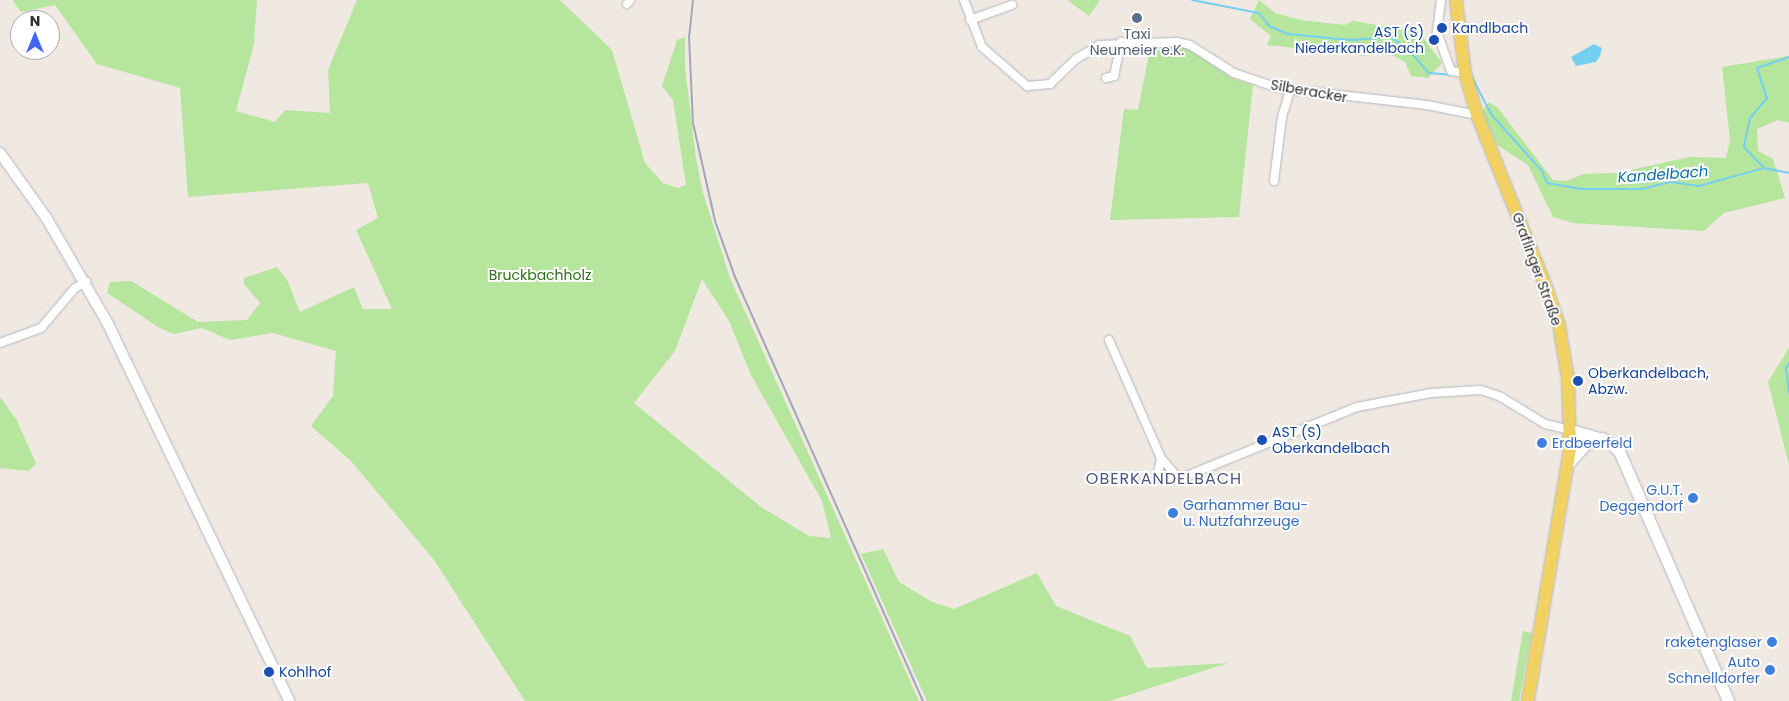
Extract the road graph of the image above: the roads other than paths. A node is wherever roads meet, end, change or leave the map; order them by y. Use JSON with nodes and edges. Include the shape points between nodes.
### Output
{"nodes":[{"id":1,"x":964,"y":0,"type":"edge"},
{"id":2,"x":1441,"y":0,"type":"edge"},
{"id":3,"x":1456,"y":0,"type":"edge"},
{"id":4,"x":1012,"y":5,"type":"dead end"},
{"id":5,"x":970,"y":20,"type":"junction"},
{"id":6,"x":1121,"y":42,"type":"junction"},
{"id":7,"x":1464,"y":73,"type":"junction"},
{"id":8,"x":1106,"y":78,"type":"dead end"},
{"id":9,"x":1290,"y":90,"type":"junction"},
{"id":10,"x":1477,"y":115,"type":"junction"},
{"id":11,"x":0,"y":153,"type":"edge"},
{"id":12,"x":1274,"y":181,"type":"dead end"},
{"id":13,"x":86,"y":282,"type":"junction"},
{"id":14,"x":1109,"y":340,"type":"dead end"},
{"id":15,"x":0,"y":343,"type":"edge"},
{"id":16,"x":1571,"y":430,"type":"junction"},
{"id":17,"x":1602,"y":438,"type":"junction"},
{"id":18,"x":1161,"y":458,"type":"junction"},
{"id":19,"x":1568,"y":464,"type":"junction"},
{"id":20,"x":1173,"y":476,"type":"junction"},
{"id":21,"x":289,"y":701,"type":"edge"},
{"id":22,"x":1528,"y":701,"type":"edge"},
{"id":23,"x":1728,"y":701,"type":"edge"}],
"edges":[{"from":1,"to":5,"type":"street","name":"Silberacker"},
{"from":2,"to":7,"type":"street","via":[[1437,32],[1452,71]]},
{"from":3,"to":7,"type":"main road","name":"Graflinger Straße"},
{"from":4,"to":5,"type":"street"},
{"from":5,"to":6,"type":"street","name":"Silberacker","via":[[990,57],[1027,86],[1050,84],[1088,51]]},
{"from":6,"to":8,"type":"street","via":[[1114,76]]},
{"from":6,"to":9,"type":"street","name":"Silberacker","via":[[1190,45],[1234,73]]},
{"from":7,"to":10,"type":"main road","name":"Graflinger Straße"},
{"from":9,"to":10,"type":"street","name":"Silberacker","via":[[1427,105]]},
{"from":9,"to":12,"type":"street","via":[[1282,117]]},
{"from":10,"to":16,"type":"main road","name":"Graflinger Straße","via":[[1559,325]]},
{"from":11,"to":13,"type":"street"},
{"from":13,"to":15,"type":"street","via":[[75,288],[41,328]]},
{"from":13,"to":21,"type":"street"},
{"from":14,"to":18,"type":"street"},
{"from":16,"to":17,"type":"main road"},
{"from":16,"to":19,"type":"main road","name":"Graflinger Straße"},
{"from":16,"to":20,"type":"street","via":[[1544,424],[1501,397],[1481,390],[1431,393],[1357,407],[1198,474],[1179,479]]},
{"from":17,"to":19,"type":"main road","via":[[1586,443]]},
{"from":17,"to":23,"type":"main road","via":[[1618,451],[1630,472]]},
{"from":18,"to":20,"type":"street"},
{"from":18,"to":20,"type":"street","via":[[1158,474]]},
{"from":19,"to":22,"type":"main road","name":"Graflinger Straße"}]}
